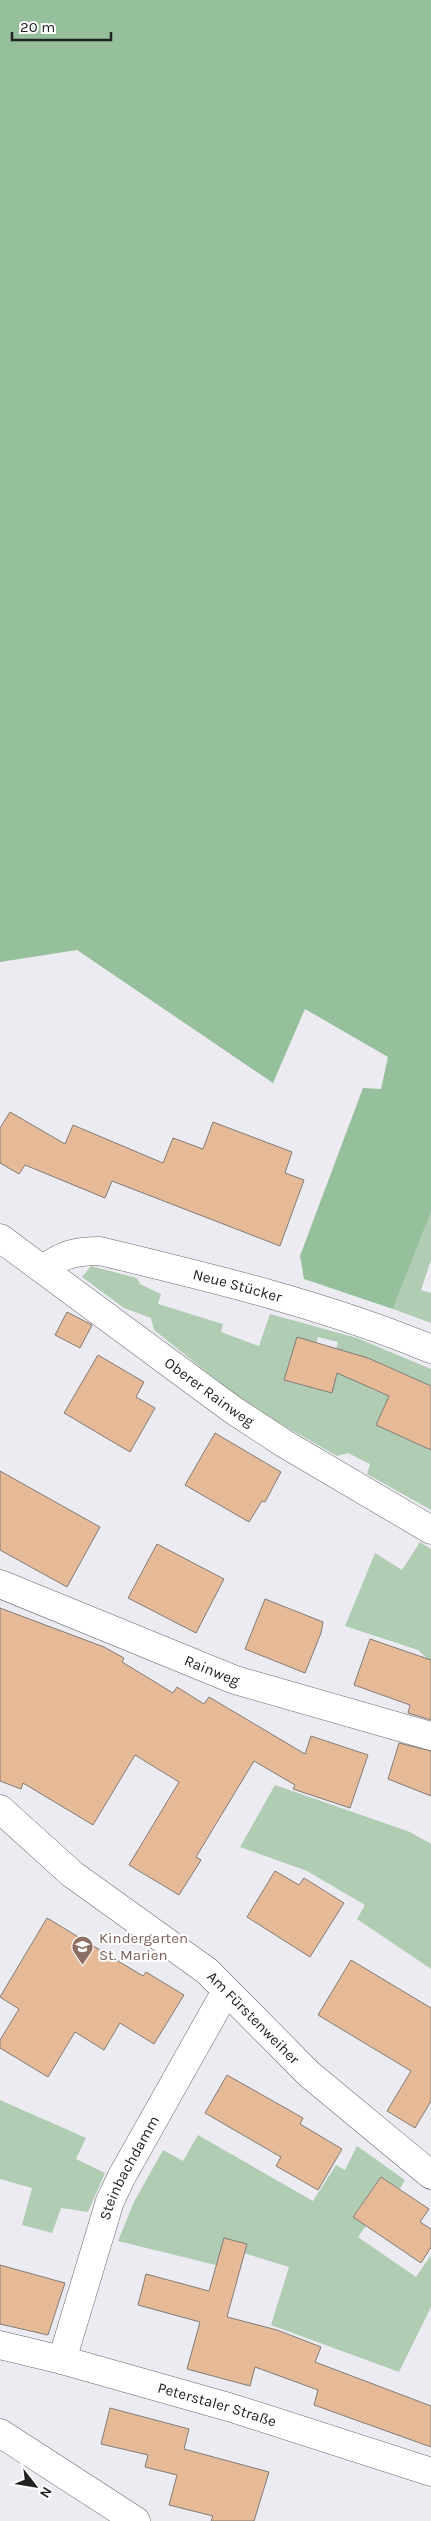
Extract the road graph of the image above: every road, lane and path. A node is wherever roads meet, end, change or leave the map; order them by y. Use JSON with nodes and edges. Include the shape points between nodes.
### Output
{"nodes":[{"id":1,"x":0,"y":1238,"type":"edge"},
{"id":2,"x":44,"y":1268,"type":"junction"},
{"id":3,"x":431,"y":1349,"type":"edge"},
{"id":4,"x":431,"y":1530,"type":"edge"},
{"id":5,"x":0,"y":1584,"type":"edge"},
{"id":6,"x":431,"y":1736,"type":"edge"},
{"id":7,"x":0,"y":1809,"type":"edge"},
{"id":8,"x":226,"y":1991,"type":"junction"},
{"id":9,"x":431,"y":2175,"type":"edge"},
{"id":10,"x":0,"y":2345,"type":"edge"},
{"id":11,"x":62,"y":2360,"type":"junction"},
{"id":12,"x":0,"y":2433,"type":"edge"},
{"id":13,"x":431,"y":2472,"type":"edge"},
{"id":14,"x":136,"y":2521,"type":"edge"}],
"edges":[{"from":1,"to":2,"type":"street","name":"Oberer Rainweg"},
{"from":2,"to":3,"type":"street","name":"Neue Stücker","via":[[63,1255],[100,1252],[298,1303],[384,1329]]},
{"from":2,"to":4,"type":"street","name":"Oberer Rainweg","via":[[233,1410]]},
{"from":5,"to":6,"type":"street","name":"Rainweg","via":[[235,1680]]},
{"from":7,"to":8,"type":"street","name":"Am Fürstenweiher","via":[[72,1874],[182,1952]]},
{"from":8,"to":9,"type":"street","name":"Am Fürstenweiher","via":[[309,2074]]},
{"from":8,"to":11,"type":"street","name":"Steinbachdamm","via":[[110,2201]]},
{"from":10,"to":11,"type":"street","name":"Peterstaler Straße"},
{"from":11,"to":13,"type":"street","name":"Peterstaler Straße","via":[[232,2408]]},
{"from":12,"to":14,"type":"street"}]}
